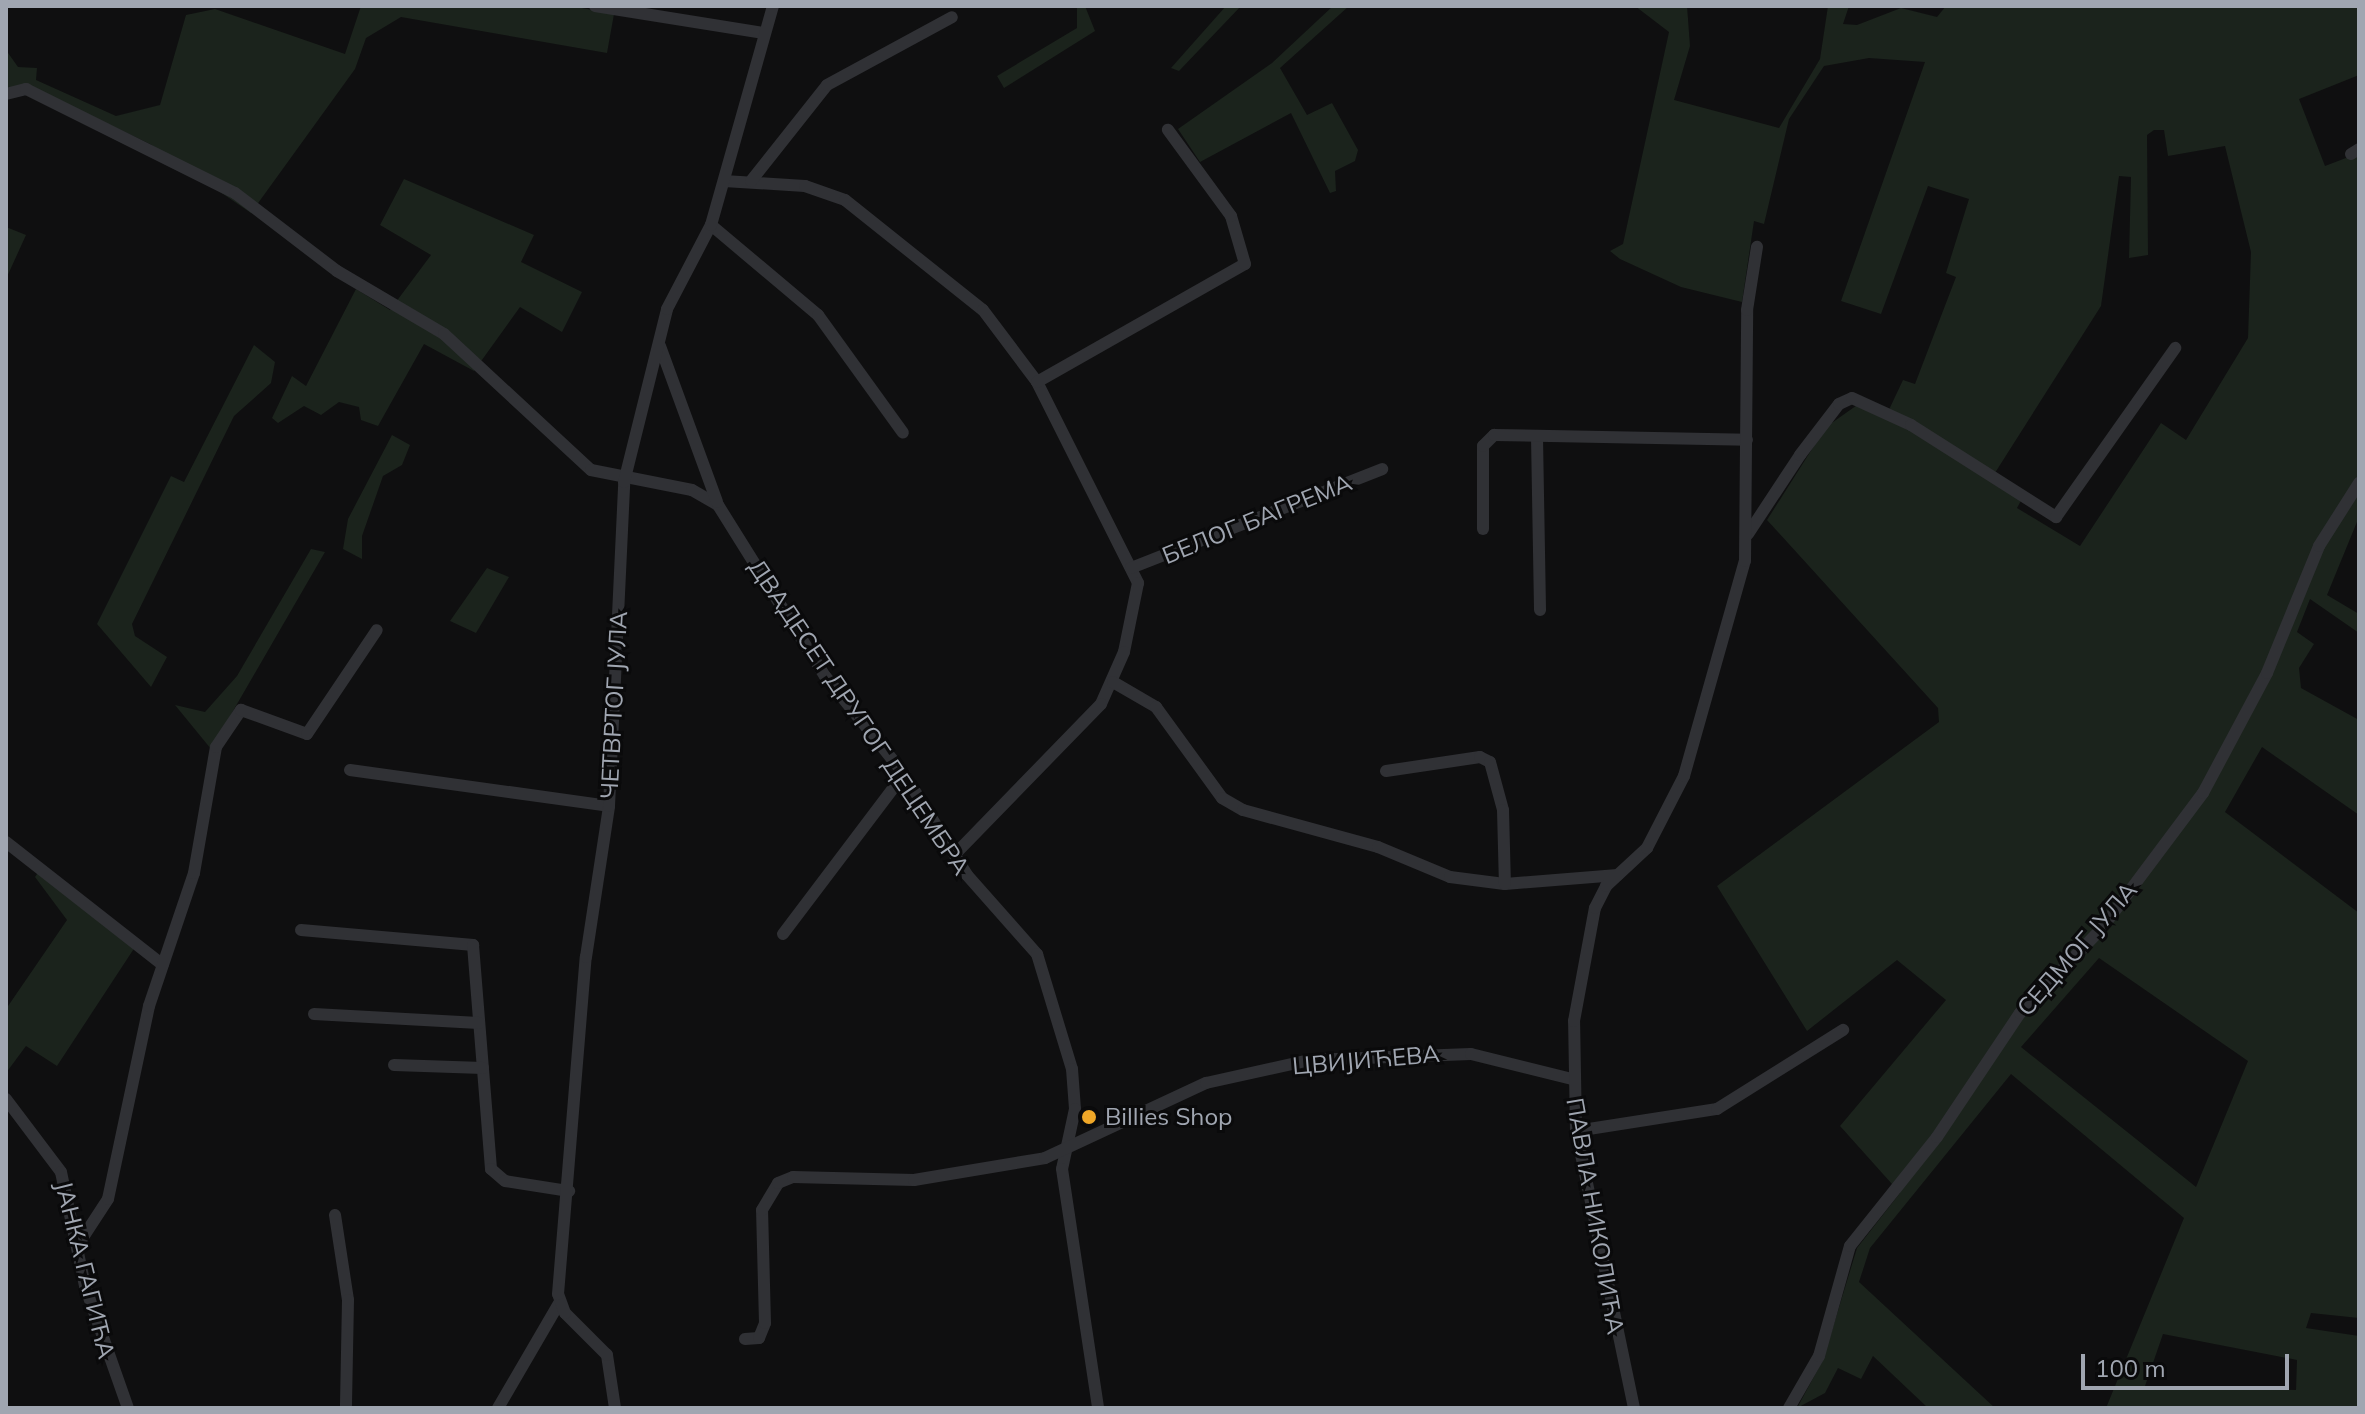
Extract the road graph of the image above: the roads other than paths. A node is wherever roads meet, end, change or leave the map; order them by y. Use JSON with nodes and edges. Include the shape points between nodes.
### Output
{"nodes":[{"id":1,"x":595,"y":6,"type":"edge"},
{"id":2,"x":773,"y":6,"type":"edge"},
{"id":3,"x":952,"y":17,"type":"dead end"},
{"id":4,"x":764,"y":33,"type":"junction"},
{"id":5,"x":6,"y":94,"type":"edge"},
{"id":6,"x":1168,"y":130,"type":"dead end"},
{"id":7,"x":724,"y":181,"type":"junction"},
{"id":8,"x":751,"y":181,"type":"junction"},
{"id":9,"x":711,"y":225,"type":"junction"},
{"id":10,"x":1757,"y":247,"type":"dead end"},
{"id":11,"x":660,"y":346,"type":"junction"},
{"id":12,"x":2175,"y":348,"type":"dead end"},
{"id":13,"x":1037,"y":382,"type":"junction"},
{"id":14,"x":903,"y":433,"type":"dead end"},
{"id":15,"x":1537,"y":437,"type":"junction"},
{"id":16,"x":1747,"y":440,"type":"junction"},
{"id":17,"x":1382,"y":469,"type":"dead end"},
{"id":18,"x":624,"y":482,"type":"junction"},
{"id":19,"x":2359,"y":483,"type":"edge"},
{"id":20,"x":718,"y":505,"type":"junction"},
{"id":21,"x":1483,"y":529,"type":"dead end"},
{"id":22,"x":1748,"y":534,"type":"junction"},
{"id":23,"x":1131,"y":568,"type":"junction"},
{"id":24,"x":1540,"y":610,"type":"dead end"},
{"id":25,"x":377,"y":630,"type":"dead end"},
{"id":26,"x":1113,"y":682,"type":"junction"},
{"id":27,"x":350,"y":770,"type":"dead end"},
{"id":28,"x":1386,"y":771,"type":"dead end"},
{"id":29,"x":904,"y":774,"type":"junction"},
{"id":30,"x":609,"y":806,"type":"junction"},
{"id":31,"x":6,"y":842,"type":"edge"},
{"id":32,"x":955,"y":854,"type":"junction"},
{"id":33,"x":1618,"y":875,"type":"junction"},
{"id":34,"x":1505,"y":884,"type":"junction"},
{"id":35,"x":301,"y":930,"type":"dead end"},
{"id":36,"x":783,"y":934,"type":"dead end"},
{"id":37,"x":163,"y":965,"type":"junction"},
{"id":38,"x":314,"y":1014,"type":"dead end"},
{"id":39,"x":479,"y":1023,"type":"junction"},
{"id":40,"x":1843,"y":1030,"type":"dead end"},
{"id":41,"x":394,"y":1065,"type":"dead end"},
{"id":42,"x":483,"y":1068,"type":"junction"},
{"id":43,"x":1572,"y":1079,"type":"junction"},
{"id":44,"x":6,"y":1099,"type":"edge"},
{"id":45,"x":1576,"y":1131,"type":"junction"},
{"id":46,"x":1064,"y":1152,"type":"junction"},
{"id":47,"x":569,"y":1191,"type":"junction"},
{"id":48,"x":335,"y":1215,"type":"dead end"},
{"id":49,"x":78,"y":1245,"type":"junction"},
{"id":50,"x":559,"y":1303,"type":"junction"},
{"id":51,"x":745,"y":1339,"type":"dead end"},
{"id":52,"x":128,"y":1408,"type":"edge"},
{"id":53,"x":346,"y":1408,"type":"edge"},
{"id":54,"x":498,"y":1408,"type":"edge"},
{"id":55,"x":615,"y":1408,"type":"edge"},
{"id":56,"x":1098,"y":1408,"type":"edge"},
{"id":57,"x":1634,"y":1408,"type":"edge"},
{"id":58,"x":1789,"y":1408,"type":"edge"}],
"edges":[{"from":1,"to":4,"type":"street"},
{"from":2,"to":4,"type":"street","name":"ЧЕТВРТОГ ЈУЛА"},
{"from":3,"to":8,"type":"street","via":[[827,85]]},
{"from":4,"to":7,"type":"street","name":"ЧЕТВРТОГ ЈУЛА"},
{"from":5,"to":18,"type":"street","via":[[26,89],[235,193],[337,271],[444,334],[572,457]]},
{"from":6,"to":13,"type":"street","via":[[1231,216],[1245,264]]},
{"from":7,"to":8,"type":"street"},
{"from":7,"to":9,"type":"street","name":"ЧЕТВРТОГ ЈУЛА"},
{"from":8,"to":13,"type":"street","via":[[826,191],[870,215],[983,310]]},
{"from":9,"to":11,"type":"street","name":"ЧЕТВРТОГ ЈУЛА","via":[[667,309]]},
{"from":9,"to":14,"type":"street","via":[[818,315]]},
{"from":10,"to":16,"type":"street","name":"ПАВЛА НИКОЛИЋА","via":[[1747,310]]},
{"from":11,"to":18,"type":"street","name":"ЧЕТВРТОГ ЈУЛА"},
{"from":11,"to":20,"type":"street","name":"ДВАДЕСЕТ ДРУГОГ ДЕЦЕМБРА"},
{"from":12,"to":22,"type":"street","name":"ПАВЛА НИКОЛИЋА","via":[[2056,517],[1911,425],[1852,398],[1839,404],[1800,455]]},
{"from":13,"to":23,"type":"street","via":[[1086,492]]},
{"from":15,"to":16,"type":"street"},
{"from":15,"to":21,"type":"street","via":[[1494,435],[1485,442]]},
{"from":15,"to":24,"type":"street"},
{"from":16,"to":22,"type":"street","name":"ПАВЛА НИКОЛИЋА"},
{"from":17,"to":23,"type":"street","name":"БЕЛОГ БАГРЕМА"},
{"from":18,"to":20,"type":"street","via":[[692,490]]},
{"from":18,"to":30,"type":"street","name":"ЧЕТВРТОГ ЈУЛА"},
{"from":19,"to":58,"type":"street","name":"СЕДМОГ ЈУЛА","via":[[2319,546],[2267,673],[2203,793],[2102,928],[2020,1013],[1850,1246],[1819,1356]]},
{"from":20,"to":29,"type":"street","name":"ДВАДЕСЕТ ДРУГОГ ДЕЦЕМБРА","via":[[825,676]]},
{"from":22,"to":33,"type":"street","name":"ПАВЛА НИКОЛИЋА","via":[[1684,776],[1647,848]]},
{"from":23,"to":26,"type":"street","via":[[1139,594]]},
{"from":25,"to":37,"type":"street","via":[[307,734],[244,711],[232,717],[216,747],[194,873]]},
{"from":26,"to":32,"type":"street","via":[[1101,704]]},
{"from":26,"to":34,"type":"street","via":[[1167,718],[1235,807],[1378,847],[1450,877]]},
{"from":27,"to":30,"type":"street"},
{"from":28,"to":34,"type":"street","via":[[1480,757],[1490,762],[1503,810]]},
{"from":29,"to":32,"type":"street","name":"ДВАДЕСЕТ ДРУГОГ ДЕЦЕМБРА"},
{"from":29,"to":36,"type":"street"},
{"from":30,"to":47,"type":"street","name":"ЧЕТВРТОГ ЈУЛА","via":[[586,957]]},
{"from":31,"to":37,"type":"street"},
{"from":32,"to":46,"type":"street","name":"ДВАДЕСЕТ ДРУГОГ ДЕЦЕМБРА","via":[[1037,954],[1050,988],[1072,1069],[1075,1109]]},
{"from":33,"to":34,"type":"street"},
{"from":33,"to":43,"type":"street","name":"ПАВЛА НИКОЛИЋА","via":[[1602,893],[1587,936]]},
{"from":35,"to":39,"type":"street","via":[[468,941]]},
{"from":37,"to":49,"type":"street","via":[[108,1199]]},
{"from":38,"to":39,"type":"street"},
{"from":39,"to":42,"type":"street"},
{"from":40,"to":45,"type":"street","via":[[1717,1109]]},
{"from":41,"to":42,"type":"street"},
{"from":42,"to":47,"type":"street","via":[[491,1169],[505,1181]]},
{"from":43,"to":45,"type":"street","name":"ПАВЛА НИКОЛИЋА"},
{"from":43,"to":46,"type":"street","name":"ЦВИЈИЋЕВА","via":[[1471,1054],[1310,1060],[1206,1083]]},
{"from":44,"to":49,"type":"street","name":"ЈАНКА ГАГИЋА","via":[[61,1172]]},
{"from":45,"to":57,"type":"street","name":"ПАВЛА НИКОЛИЋА"},
{"from":46,"to":51,"type":"street","name":"ЦВИЈИЋЕВА","via":[[914,1180],[828,1176],[778,1183],[762,1210],[763,1333]]},
{"from":46,"to":56,"type":"street","name":"ДВАДЕСЕТ ДРУГОГ ДЕЦЕМБРА"},
{"from":47,"to":50,"type":"street","name":"ЧЕТВРТОГ ЈУЛА"},
{"from":48,"to":53,"type":"street","via":[[348,1300]]},
{"from":49,"to":52,"type":"street","name":"ЈАНКА ГАГИЋА","via":[[108,1366]]},
{"from":50,"to":54,"type":"street"},
{"from":50,"to":55,"type":"street","via":[[607,1355]]}]}
